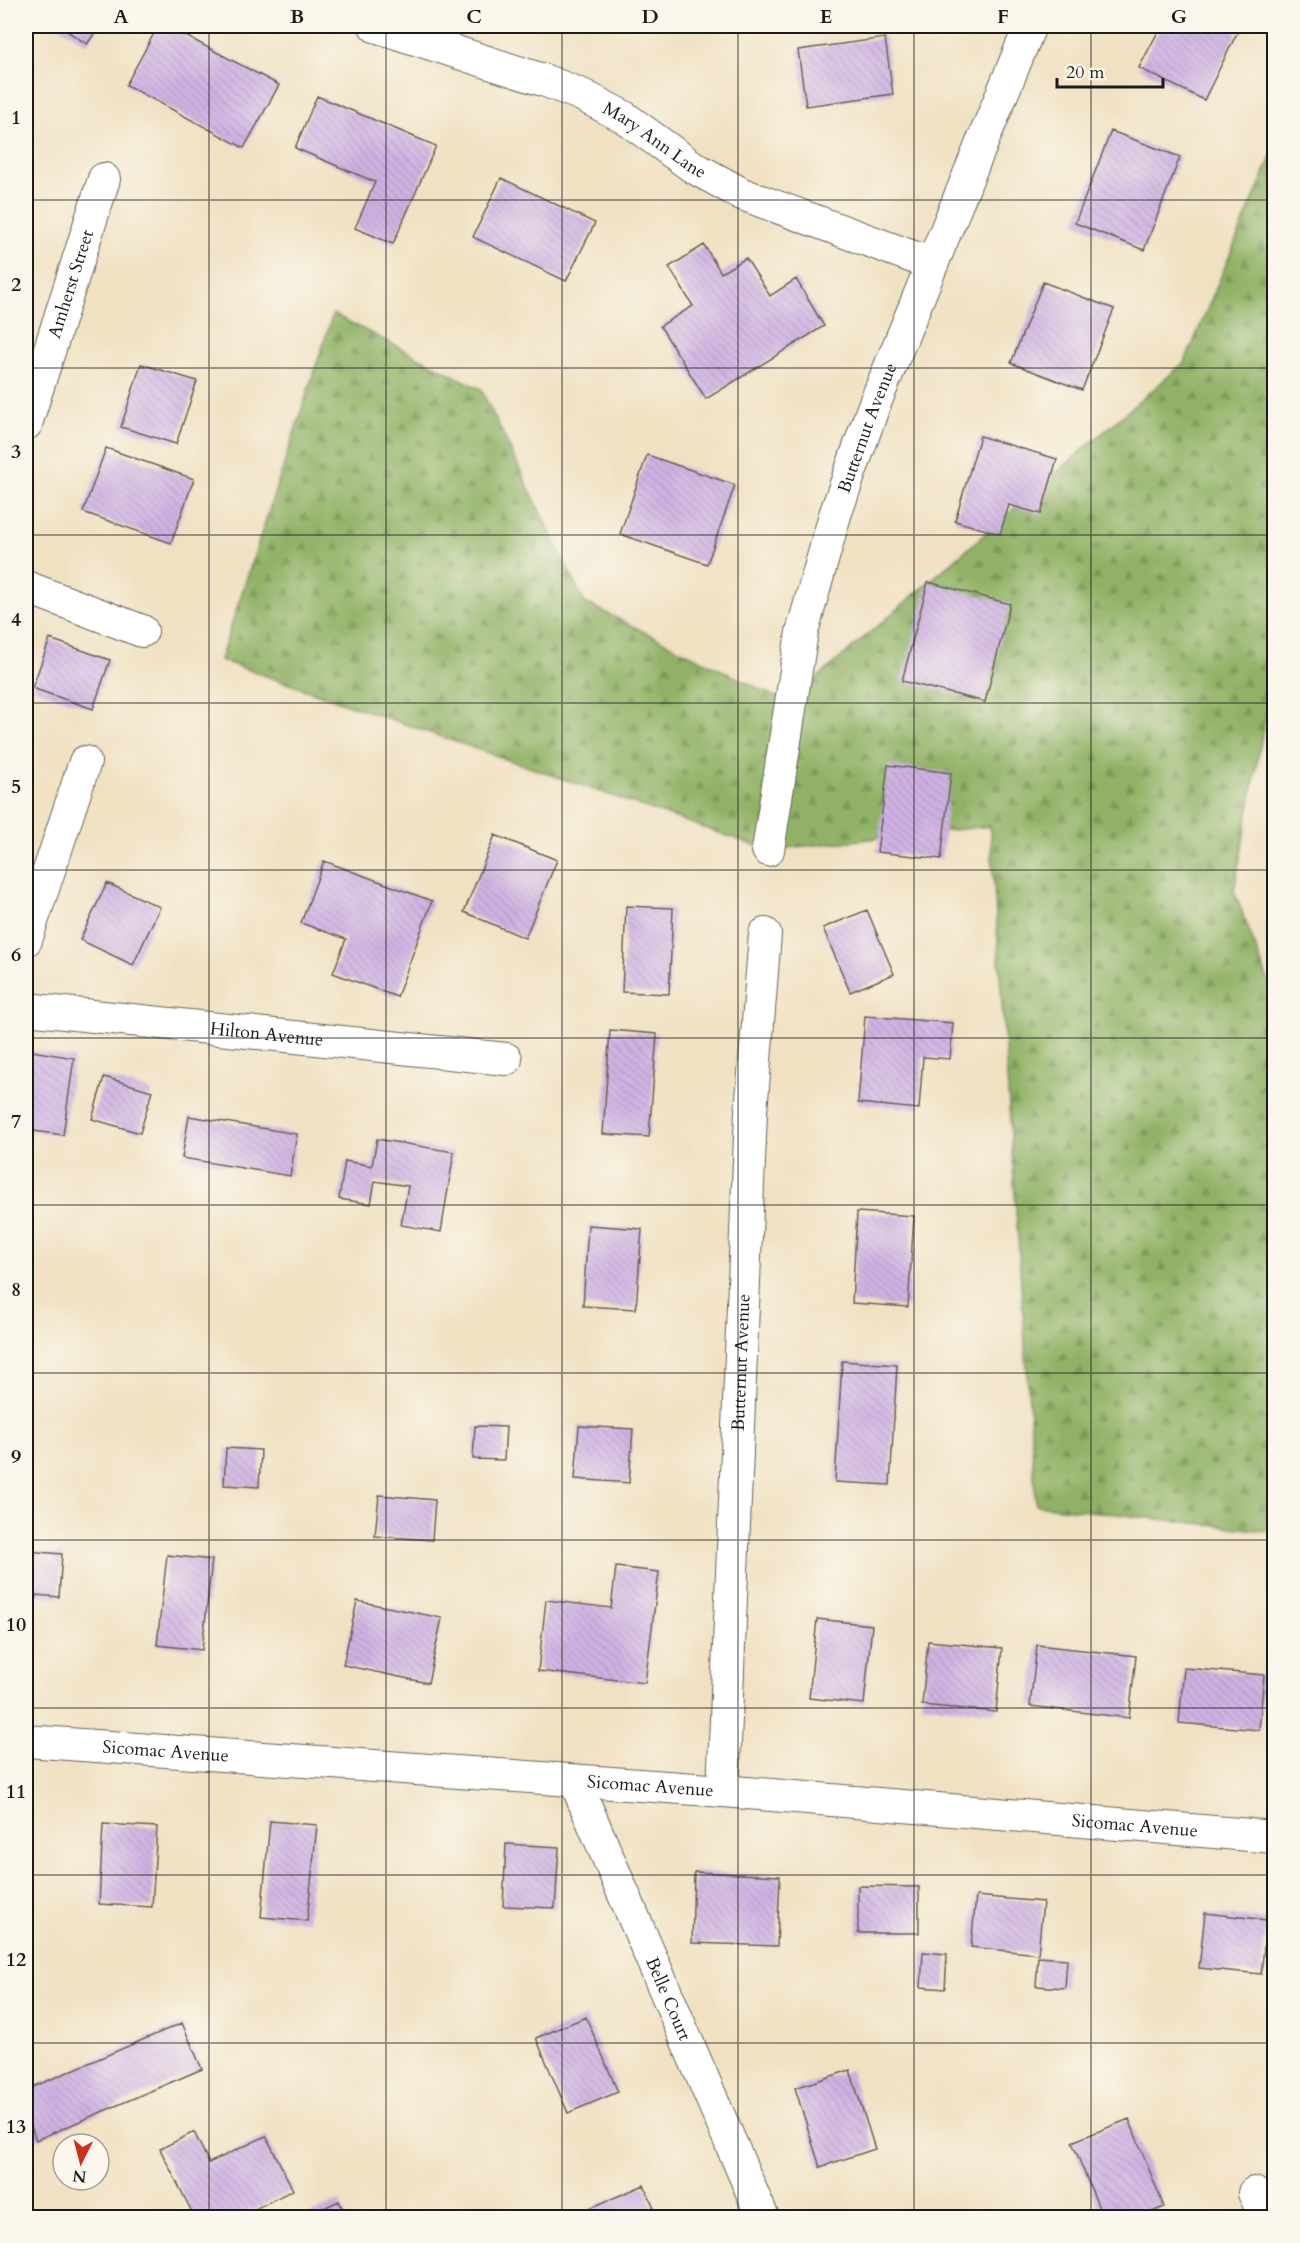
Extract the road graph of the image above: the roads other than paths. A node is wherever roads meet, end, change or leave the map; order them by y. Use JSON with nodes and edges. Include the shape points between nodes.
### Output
{"nodes":[{"id":1,"x":375,"y":26,"type":"edge"},
{"id":2,"x":1030,"y":26,"type":"edge"},
{"id":3,"x":104,"y":179,"type":"dead end"},
{"id":4,"x":932,"y":264,"type":"junction"},
{"id":5,"x":26,"y":424,"type":"edge"},
{"id":6,"x":26,"y":587,"type":"edge"},
{"id":7,"x":142,"y":631,"type":"dead end"},
{"id":8,"x":85,"y":762,"type":"dead end"},
{"id":9,"x":768,"y":850,"type":"dead end"},
{"id":10,"x":765,"y":934,"type":"dead end"},
{"id":11,"x":26,"y":940,"type":"edge"},
{"id":12,"x":26,"y":1009,"type":"edge"},
{"id":13,"x":506,"y":1059,"type":"dead end"},
{"id":14,"x":26,"y":1741,"type":"edge"},
{"id":15,"x":574,"y":1781,"type":"junction"},
{"id":16,"x":723,"y":1791,"type":"junction"},
{"id":17,"x":1275,"y":1837,"type":"edge"},
{"id":18,"x":763,"y":2217,"type":"edge"}],
"edges":[{"from":1,"to":4,"type":"street","name":"Mary Ann Lane","via":[[582,95],[624,117],[693,167],[742,194]]},
{"from":2,"to":4,"type":"street","name":"Butternut Avenue"},
{"from":3,"to":5,"type":"street","name":"Amherst Street"},
{"from":4,"to":9,"type":"street","name":"Butternut Avenue","via":[[873,408],[835,515],[802,632]]},
{"from":6,"to":7,"type":"street"},
{"from":8,"to":11,"type":"street"},
{"from":10,"to":16,"type":"street","name":"Butternut Avenue","via":[[751,1112]]},
{"from":12,"to":13,"type":"street","name":"Hilton Avenue"},
{"from":14,"to":15,"type":"street","name":"Sicomac Avenue"},
{"from":15,"to":16,"type":"street","name":"Sicomac Avenue"},
{"from":15,"to":18,"type":"street","name":"Belle Court"},
{"from":16,"to":17,"type":"street","name":"Sicomac Avenue"}]}
